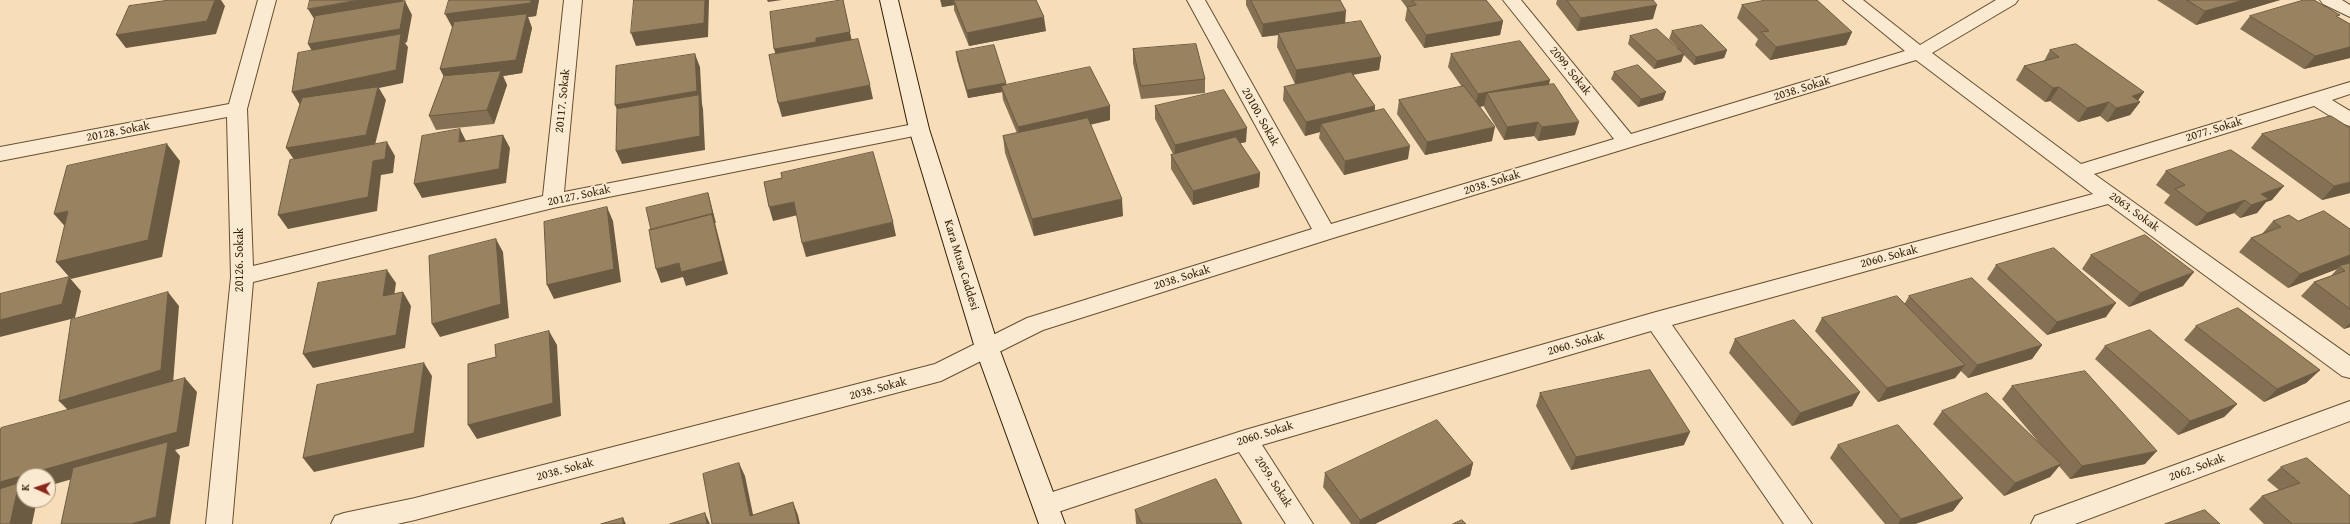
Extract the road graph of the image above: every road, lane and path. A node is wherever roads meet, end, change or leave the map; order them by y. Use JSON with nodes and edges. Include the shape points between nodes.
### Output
{"nodes":[{"id":1,"x":268,"y":0,"type":"edge"},
{"id":2,"x":573,"y":0,"type":"edge"},
{"id":3,"x":889,"y":0,"type":"edge"},
{"id":4,"x":1196,"y":0,"type":"edge"},
{"id":5,"x":1512,"y":0,"type":"edge"},
{"id":6,"x":1852,"y":0,"type":"edge"},
{"id":7,"x":2009,"y":0,"type":"edge"},
{"id":8,"x":2329,"y":0,"type":"edge"},
{"id":9,"x":2350,"y":12,"type":"edge"},
{"id":10,"x":1919,"y":53,"type":"junction"},
{"id":11,"x":2350,"y":88,"type":"edge"},
{"id":12,"x":2316,"y":98,"type":"junction"},
{"id":13,"x":236,"y":109,"type":"junction"},
{"id":14,"x":2350,"y":120,"type":"edge"},
{"id":15,"x":919,"y":129,"type":"junction"},
{"id":16,"x":1628,"y":142,"type":"junction"},
{"id":17,"x":0,"y":154,"type":"edge"},
{"id":18,"x":2078,"y":172,"type":"junction"},
{"id":19,"x":2112,"y":196,"type":"junction"},
{"id":20,"x":553,"y":201,"type":"junction"},
{"id":21,"x":1325,"y":233,"type":"junction"},
{"id":22,"x":242,"y":277,"type":"junction"},
{"id":23,"x":1656,"y":320,"type":"junction"},
{"id":24,"x":987,"y":348,"type":"junction"},
{"id":25,"x":2350,"y":370,"type":"edge"},
{"id":26,"x":2350,"y":412,"type":"edge"},
{"id":27,"x":1245,"y":440,"type":"junction"},
{"id":28,"x":1049,"y":515,"type":"edge"},
{"id":29,"x":416,"y":517,"type":"edge"},
{"id":30,"x":219,"y":524,"type":"edge"},
{"id":31,"x":344,"y":524,"type":"edge"},
{"id":32,"x":1300,"y":524,"type":"edge"},
{"id":33,"x":1800,"y":524,"type":"edge"},
{"id":34,"x":2044,"y":524,"type":"edge"}],
"edges":[{"from":1,"to":13,"type":"street","name":"20126. Sokak"},
{"from":2,"to":20,"type":"street","name":"20117. Sokak"},
{"from":3,"to":15,"type":"street","name":"Kara Musa Caddesi"},
{"from":4,"to":21,"type":"street","name":"20100. Sokak"},
{"from":5,"to":16,"type":"street","name":"2099. Sokak"},
{"from":6,"to":10,"type":"street","name":"2063. Sokak"},
{"from":7,"to":10,"type":"street","name":"2038. Sokak"},
{"from":8,"to":9,"type":"street"},
{"from":10,"to":16,"type":"street","name":"2038. Sokak"},
{"from":10,"to":18,"type":"street","name":"2063. Sokak"},
{"from":11,"to":12,"type":"street","name":"2077. Sokak"},
{"from":12,"to":14,"type":"street"},
{"from":12,"to":18,"type":"street","name":"2077. Sokak"},
{"from":13,"to":17,"type":"street","name":"20128. Sokak"},
{"from":13,"to":22,"type":"street","name":"20126. Sokak"},
{"from":15,"to":20,"type":"street","name":"20127. Sokak"},
{"from":15,"to":24,"type":"street","name":"Kara Musa Caddesi"},
{"from":16,"to":21,"type":"street","name":"2038. Sokak"},
{"from":18,"to":19,"type":"street","name":"2063. Sokak"},
{"from":19,"to":23,"type":"street","name":"2060. Sokak"},
{"from":19,"to":25,"type":"street","name":"2063. Sokak"},
{"from":20,"to":22,"type":"street","name":"20127. Sokak"},
{"from":21,"to":24,"type":"street","name":"2038. Sokak","via":[[1035,324]]},
{"from":22,"to":30,"type":"street","name":"20126. Sokak"},
{"from":23,"to":27,"type":"street","name":"2060. Sokak"},
{"from":23,"to":33,"type":"street"},
{"from":24,"to":28,"type":"street","name":"Kara Musa Caddesi"},
{"from":24,"to":29,"type":"street","name":"2038. Sokak","via":[[941,372]]},
{"from":26,"to":34,"type":"street","name":"2062. Sokak"},
{"from":27,"to":28,"type":"street","name":"2060. Sokak"},
{"from":27,"to":32,"type":"street","name":"2059. Sokak"},
{"from":29,"to":31,"type":"street","name":"2038. Sokak"}]}
